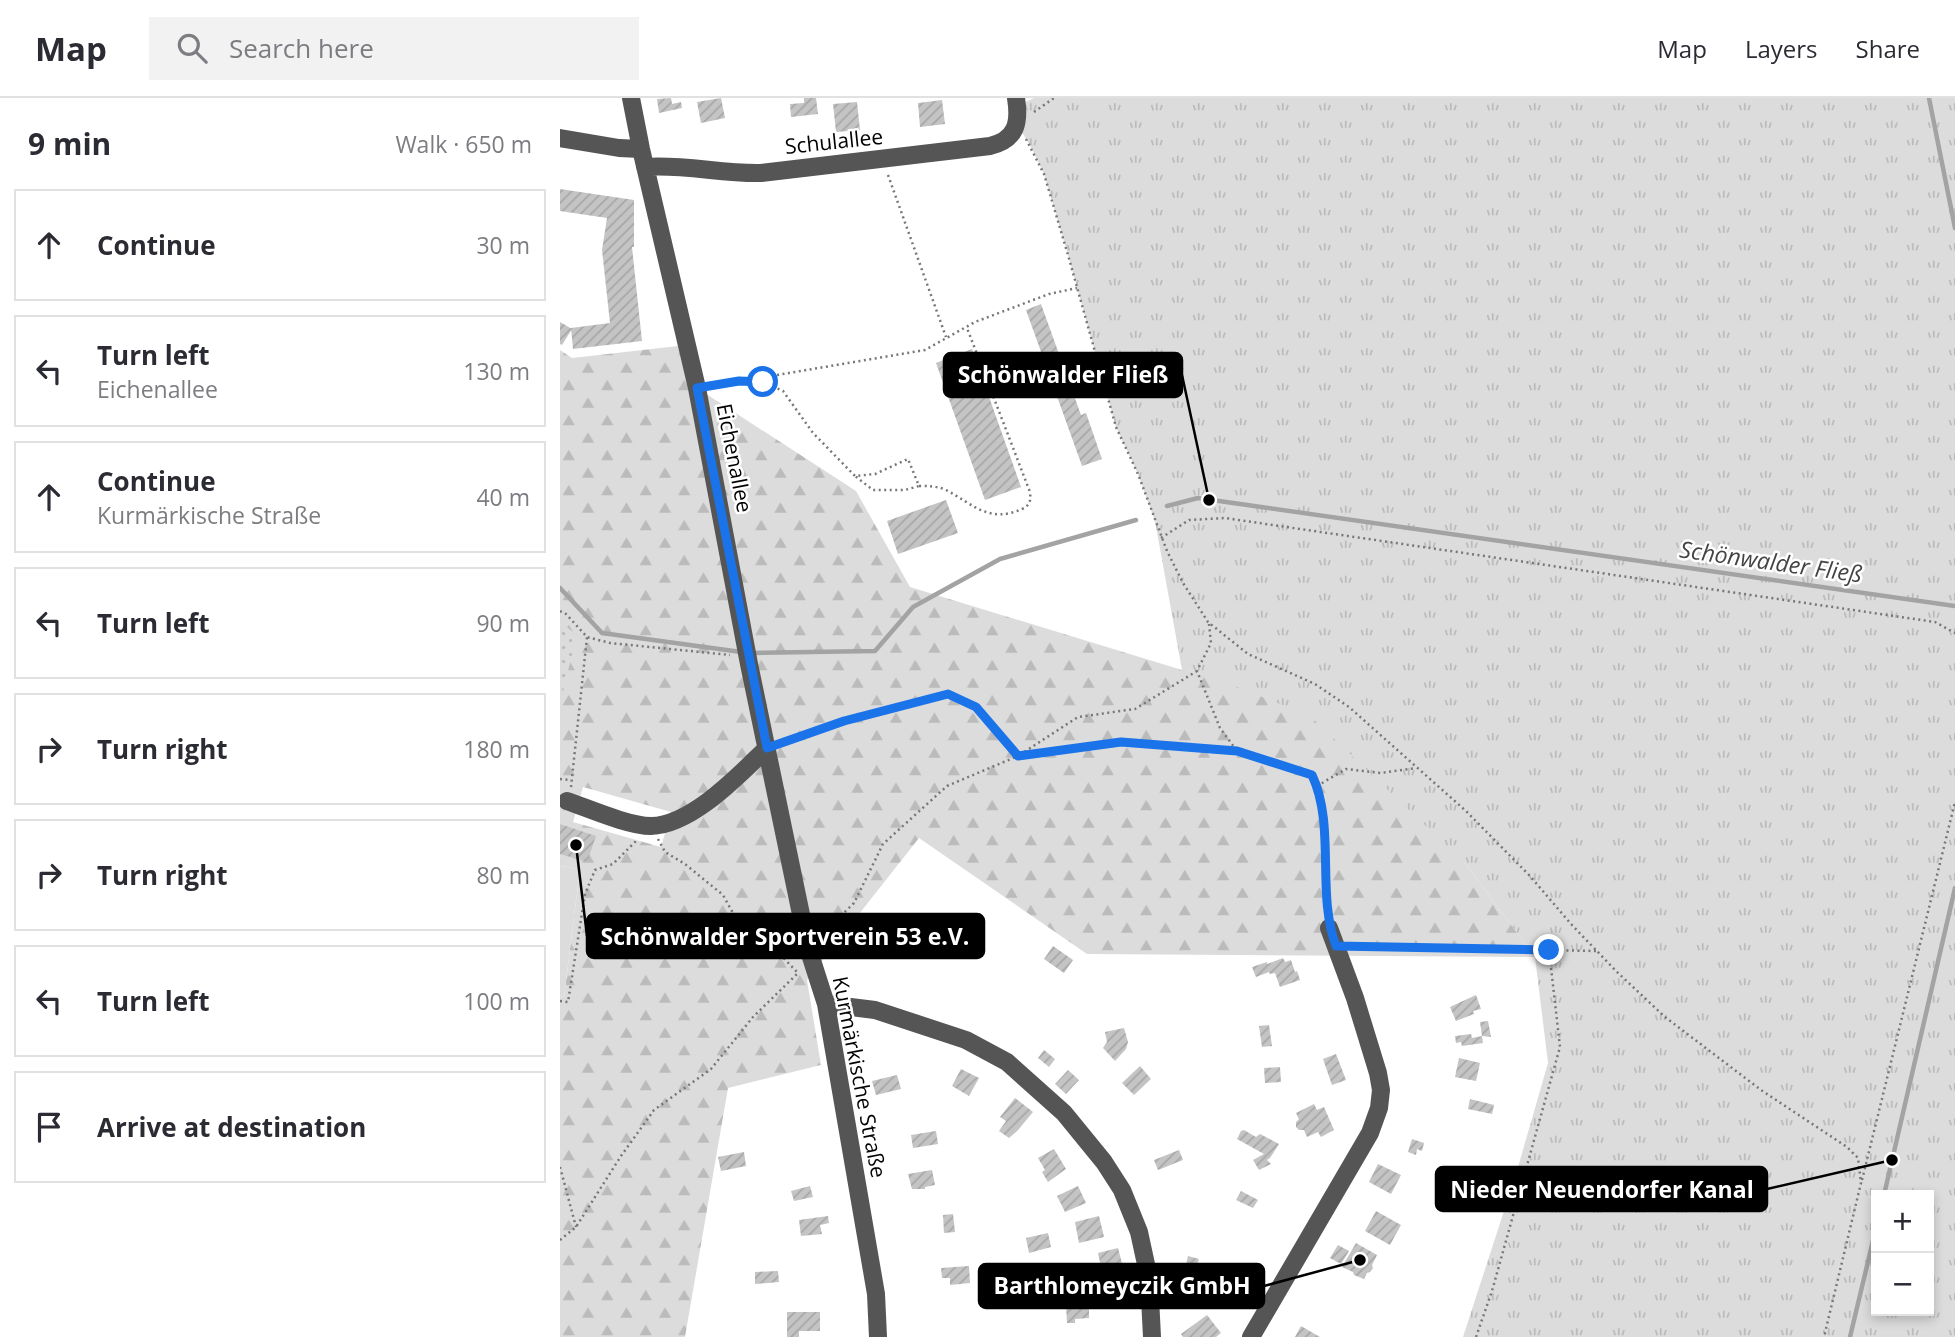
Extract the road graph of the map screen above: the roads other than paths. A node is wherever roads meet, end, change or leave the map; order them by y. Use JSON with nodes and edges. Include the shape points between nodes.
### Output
{"nodes":[{"id":1,"x":631,"y":98,"type":"edge"},
{"id":2,"x":1016,"y":98,"type":"edge"},
{"id":3,"x":560,"y":138,"type":"edge"},
{"id":4,"x":643,"y":158,"type":"junction"},
{"id":5,"x":748,"y":657,"type":"joint"},
{"id":6,"x":767,"y":748,"type":"junction"},
{"id":7,"x":568,"y":801,"type":"dead end"},
{"id":8,"x":1329,"y":928,"type":"road end"},
{"id":9,"x":826,"y":1004,"type":"junction"},
{"id":10,"x":878,"y":1337,"type":"edge"},
{"id":11,"x":1152,"y":1337,"type":"edge"},
{"id":12,"x":1251,"y":1337,"type":"edge"}],
"edges":[{"from":1,"to":4,"type":"street","name":"Eichenallee"},
{"from":2,"to":4,"type":"street","name":"Schulallee","via":[[1017,124],[1012,135],[1004,143],[990,146],[761,173]]},
{"from":3,"to":4,"type":"street","name":"Schulallee","via":[[619,148]]},
{"from":4,"to":5,"type":"street","name":"Eichenallee","via":[[697,388]]},
{"from":5,"to":6,"type":"street","name":"Kurmärkische Straße"},
{"from":6,"to":7,"type":"street","via":[[721,792],[674,822],[634,823]]},
{"from":6,"to":9,"type":"street","name":"Kurmärkische Straße","via":[[808,948]]},
{"from":8,"to":12,"type":"street","via":[[1378,1073],[1379,1108],[1370,1133]]},
{"from":9,"to":10,"type":"street","name":"Kurmärkische Straße","via":[[876,1294]]},
{"from":9,"to":11,"type":"street","via":[[875,1010],[966,1040],[1007,1062],[1064,1113],[1110,1171],[1131,1211],[1149,1278]]}]}
